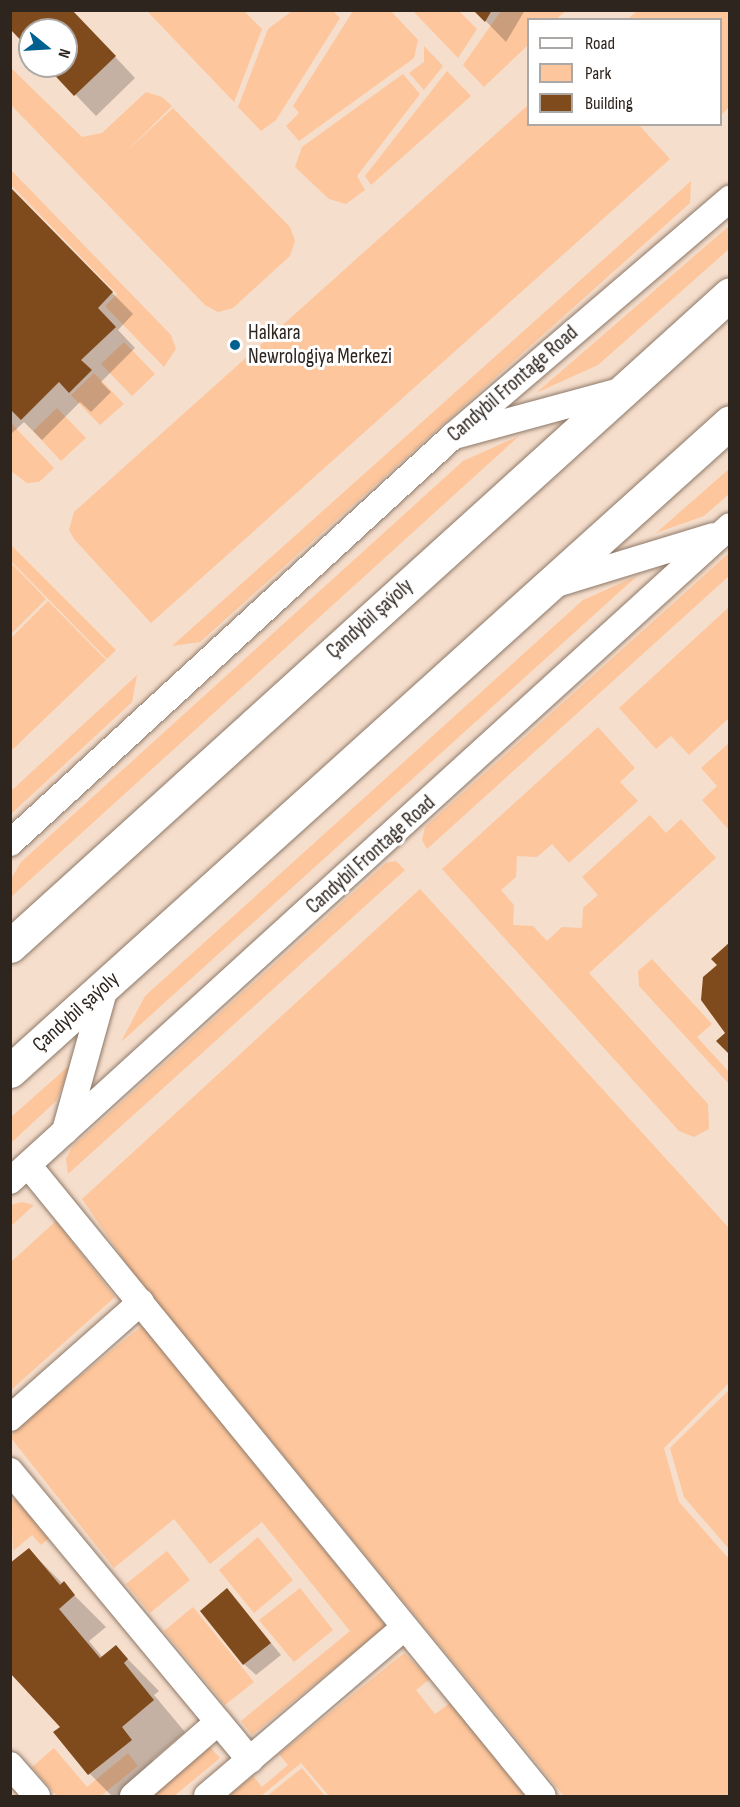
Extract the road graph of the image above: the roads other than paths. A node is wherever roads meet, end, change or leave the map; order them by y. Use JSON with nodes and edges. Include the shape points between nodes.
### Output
{"nodes":[{"id":1,"x":729,"y":199,"type":"edge"},
{"id":2,"x":729,"y":294,"type":"edge"},
{"id":3,"x":620,"y":391,"type":"junction"},
{"id":4,"x":729,"y":422,"type":"edge"},
{"id":5,"x":453,"y":436,"type":"junction"},
{"id":6,"x":725,"y":530,"type":"edge"},
{"id":7,"x":544,"y":588,"type":"junction"},
{"id":8,"x":10,"y":843,"type":"edge"},
{"id":9,"x":10,"y":946,"type":"edge"},
{"id":10,"x":106,"y":984,"type":"junction"},
{"id":11,"x":10,"y":1071,"type":"edge"},
{"id":12,"x":64,"y":1132,"type":"junction"},
{"id":13,"x":19,"y":1173,"type":"edge"},
{"id":14,"x":141,"y":1302,"type":"junction"},
{"id":15,"x":10,"y":1418,"type":"edge"},
{"id":16,"x":12,"y":1475,"type":"edge"},
{"id":17,"x":405,"y":1627,"type":"junction"},
{"id":18,"x":218,"y":1722,"type":"junction"},
{"id":19,"x":250,"y":1760,"type":"junction"},
{"id":20,"x":10,"y":1765,"type":"edge"},
{"id":21,"x":37,"y":1797,"type":"edge"},
{"id":22,"x":133,"y":1797,"type":"edge"},
{"id":23,"x":207,"y":1797,"type":"edge"},
{"id":24,"x":543,"y":1797,"type":"edge"}],
"edges":[{"from":1,"to":5,"type":"street","name":"Candybil Frontage Road"},
{"from":2,"to":3,"type":"main road","name":"Çandybil şaýoly"},
{"from":3,"to":5,"type":"street"},
{"from":3,"to":9,"type":"main road","name":"Çandybil şaýoly"},
{"from":4,"to":7,"type":"main road","name":"Çandybil şaýoly"},
{"from":5,"to":8,"type":"street","name":"Candybil Frontage Road"},
{"from":6,"to":7,"type":"street"},
{"from":6,"to":12,"type":"street","name":"Candybil Frontage Road"},
{"from":7,"to":10,"type":"main road","name":"Çandybil şaýoly"},
{"from":10,"to":11,"type":"main road","name":"Çandybil şaýoly"},
{"from":10,"to":12,"type":"street"},
{"from":12,"to":13,"type":"street","name":"Candybil Frontage Road"},
{"from":13,"to":14,"type":"street"},
{"from":14,"to":15,"type":"street"},
{"from":14,"to":17,"type":"street"},
{"from":16,"to":18,"type":"street"},
{"from":17,"to":19,"type":"street"},
{"from":17,"to":24,"type":"street"},
{"from":18,"to":19,"type":"street"},
{"from":18,"to":22,"type":"street"},
{"from":19,"to":23,"type":"street"},
{"from":20,"to":21,"type":"street"}]}
